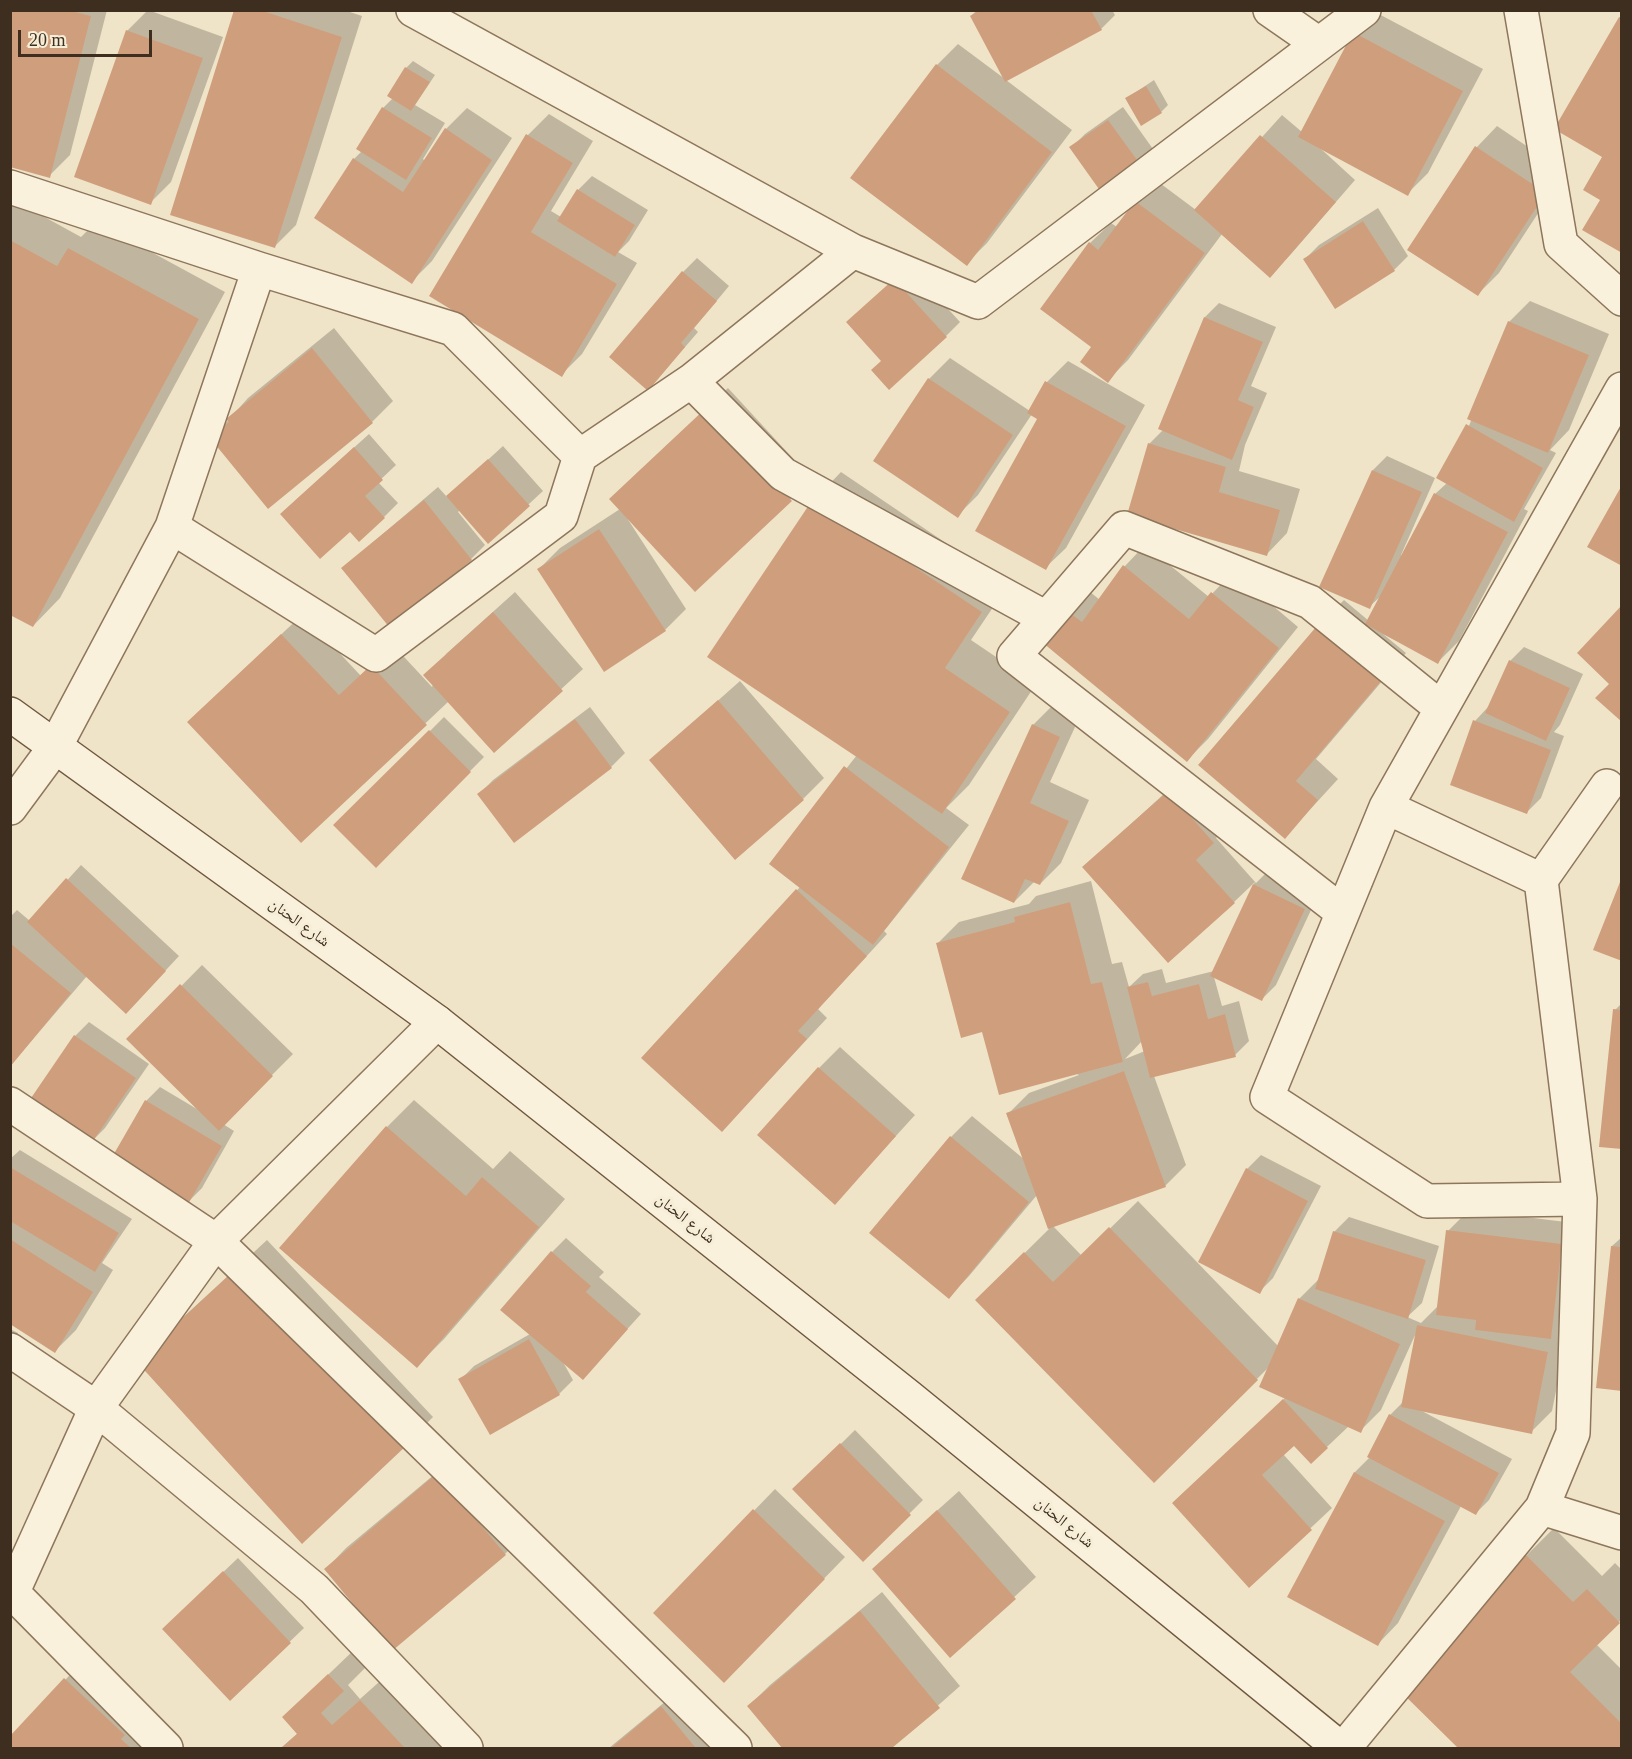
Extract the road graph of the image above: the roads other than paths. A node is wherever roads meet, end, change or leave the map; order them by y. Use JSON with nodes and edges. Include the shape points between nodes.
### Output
{"nodes":[{"id":1,"x":413,"y":10,"type":"edge"},
{"id":2,"x":1270,"y":10,"type":"edge"},
{"id":3,"x":1364,"y":10,"type":"edge"},
{"id":4,"x":1521,"y":10,"type":"edge"},
{"id":5,"x":1319,"y":44,"type":"junction"},
{"id":6,"x":10,"y":187,"type":"edge"},
{"id":7,"x":853,"y":251,"type":"junction"},
{"id":8,"x":259,"y":269,"type":"junction"},
{"id":9,"x":1622,"y":299,"type":"edge"},
{"id":10,"x":691,"y":381,"type":"junction"},
{"id":11,"x":1622,"y":389,"type":"edge"},
{"id":12,"x":580,"y":456,"type":"junction"},
{"id":13,"x":172,"y":527,"type":"junction"},
{"id":14,"x":1047,"y":618,"type":"junction"},
{"id":15,"x":1441,"y":708,"type":"junction"},
{"id":16,"x":10,"y":714,"type":"edge"},
{"id":17,"x":56,"y":747,"type":"junction"},
{"id":18,"x":1607,"y":786,"type":"dead end"},
{"id":19,"x":1386,"y":807,"type":"junction"},
{"id":20,"x":10,"y":808,"type":"edge"},
{"id":21,"x":1541,"y":880,"type":"junction"},
{"id":22,"x":1342,"y":912,"type":"junction"},
{"id":23,"x":436,"y":1022,"type":"junction"},
{"id":24,"x":10,"y":1104,"type":"edge"},
{"id":25,"x":1580,"y":1200,"type":"junction"},
{"id":26,"x":216,"y":1241,"type":"junction"},
{"id":27,"x":10,"y":1350,"type":"edge"},
{"id":28,"x":96,"y":1408,"type":"junction"},
{"id":29,"x":1542,"y":1508,"type":"junction"},
{"id":30,"x":1622,"y":1533,"type":"edge"},
{"id":31,"x":19,"y":1551,"type":"edge"},
{"id":32,"x":12,"y":1596,"type":"edge"},
{"id":33,"x":166,"y":1749,"type":"edge"},
{"id":34,"x":466,"y":1749,"type":"edge"},
{"id":35,"x":735,"y":1749,"type":"edge"},
{"id":36,"x":1342,"y":1749,"type":"edge"}],
"edges":[{"from":1,"to":7,"type":"street"},
{"from":2,"to":5,"type":"street"},
{"from":3,"to":5,"type":"street"},
{"from":4,"to":9,"type":"street","via":[[1561,244]]},
{"from":5,"to":7,"type":"street","via":[[978,302]]},
{"from":6,"to":8,"type":"street"},
{"from":7,"to":10,"type":"street"},
{"from":8,"to":12,"type":"street","via":[[453,329]]},
{"from":8,"to":13,"type":"street"},
{"from":10,"to":12,"type":"street"},
{"from":10,"to":14,"type":"street","via":[[783,474]]},
{"from":11,"to":15,"type":"street"},
{"from":12,"to":13,"type":"street","via":[[561,516],[376,655]]},
{"from":13,"to":17,"type":"street"},
{"from":14,"to":15,"type":"street","via":[[1124,528],[1310,602]]},
{"from":14,"to":22,"type":"street","via":[[1014,656]]},
{"from":15,"to":19,"type":"street"},
{"from":16,"to":17,"type":"street","name":"شارع الحنان"},
{"from":17,"to":20,"type":"street"},
{"from":17,"to":23,"type":"street","name":"شارع الحنان"},
{"from":18,"to":21,"type":"street"},
{"from":19,"to":21,"type":"street"},
{"from":19,"to":22,"type":"street"},
{"from":21,"to":25,"type":"street"},
{"from":22,"to":25,"type":"street","via":[[1267,1097],[1427,1201]]},
{"from":23,"to":26,"type":"street"},
{"from":23,"to":36,"type":"street","name":"شارع الحنان","via":[[909,1397]]},
{"from":24,"to":26,"type":"street"},
{"from":25,"to":29,"type":"street","via":[[1573,1433]]},
{"from":26,"to":28,"type":"street"},
{"from":26,"to":35,"type":"street"},
{"from":27,"to":28,"type":"street"},
{"from":28,"to":31,"type":"street"},
{"from":28,"to":34,"type":"street","via":[[314,1589]]},
{"from":29,"to":30,"type":"street"},
{"from":29,"to":36,"type":"street"},
{"from":31,"to":32,"type":"street"},
{"from":32,"to":33,"type":"street"}]}
